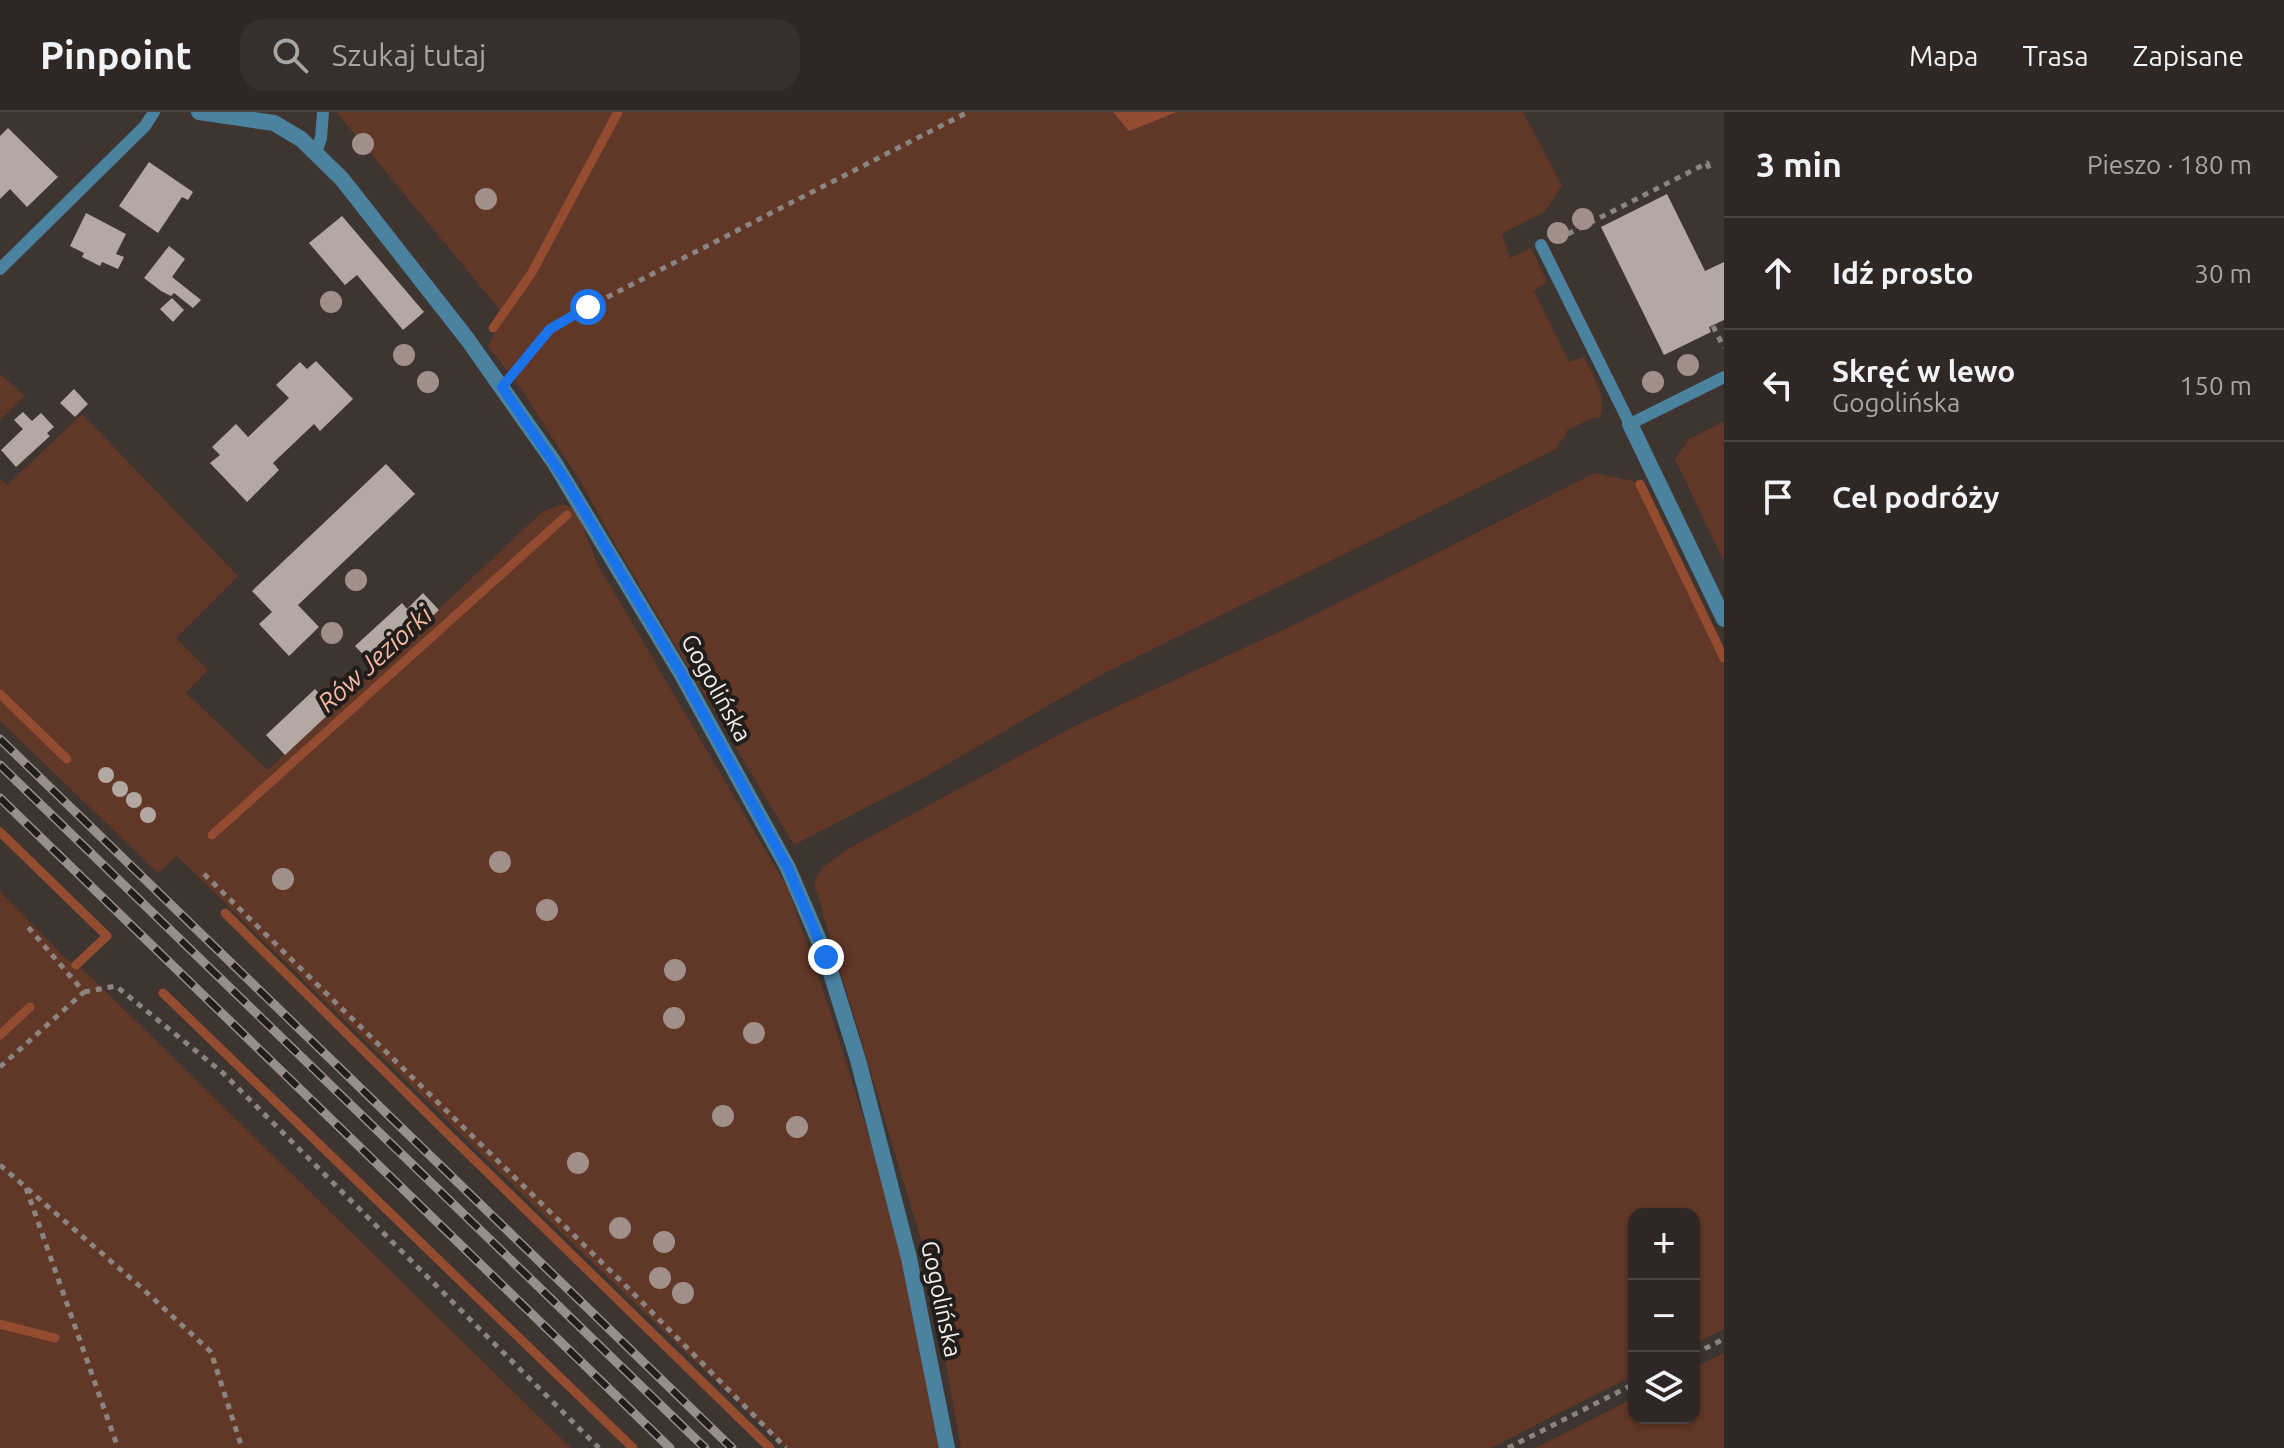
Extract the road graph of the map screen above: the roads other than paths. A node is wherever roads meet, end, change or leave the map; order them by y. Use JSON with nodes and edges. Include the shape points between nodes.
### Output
{"nodes":[{"id":1,"x":154,"y":112,"type":"edge"},
{"id":2,"x":199,"y":112,"type":"edge"},
{"id":3,"x":323,"y":112,"type":"edge"},
{"id":4,"x":316,"y":153,"type":"junction"},
{"id":5,"x":1541,"y":245,"type":"dead end"},
{"id":6,"x":0,"y":269,"type":"edge"},
{"id":7,"x":1724,"y":377,"type":"edge"},
{"id":8,"x":1630,"y":424,"type":"junction"},
{"id":9,"x":1724,"y":619,"type":"edge"},
{"id":10,"x":947,"y":1448,"type":"edge"}],
"edges":[{"from":1,"to":6,"type":"lane"},
{"from":2,"to":4,"type":"street","name":"Gogolińska","via":[[274,123]]},
{"from":3,"to":4,"type":"lane"},
{"from":4,"to":10,"type":"street","name":"Gogolińska","via":[[468,340],[560,471],[682,675],[788,868],[826,957],[858,1060],[909,1258]]},
{"from":5,"to":8,"type":"lane"},
{"from":7,"to":8,"type":"lane"},
{"from":8,"to":9,"type":"street"}]}
